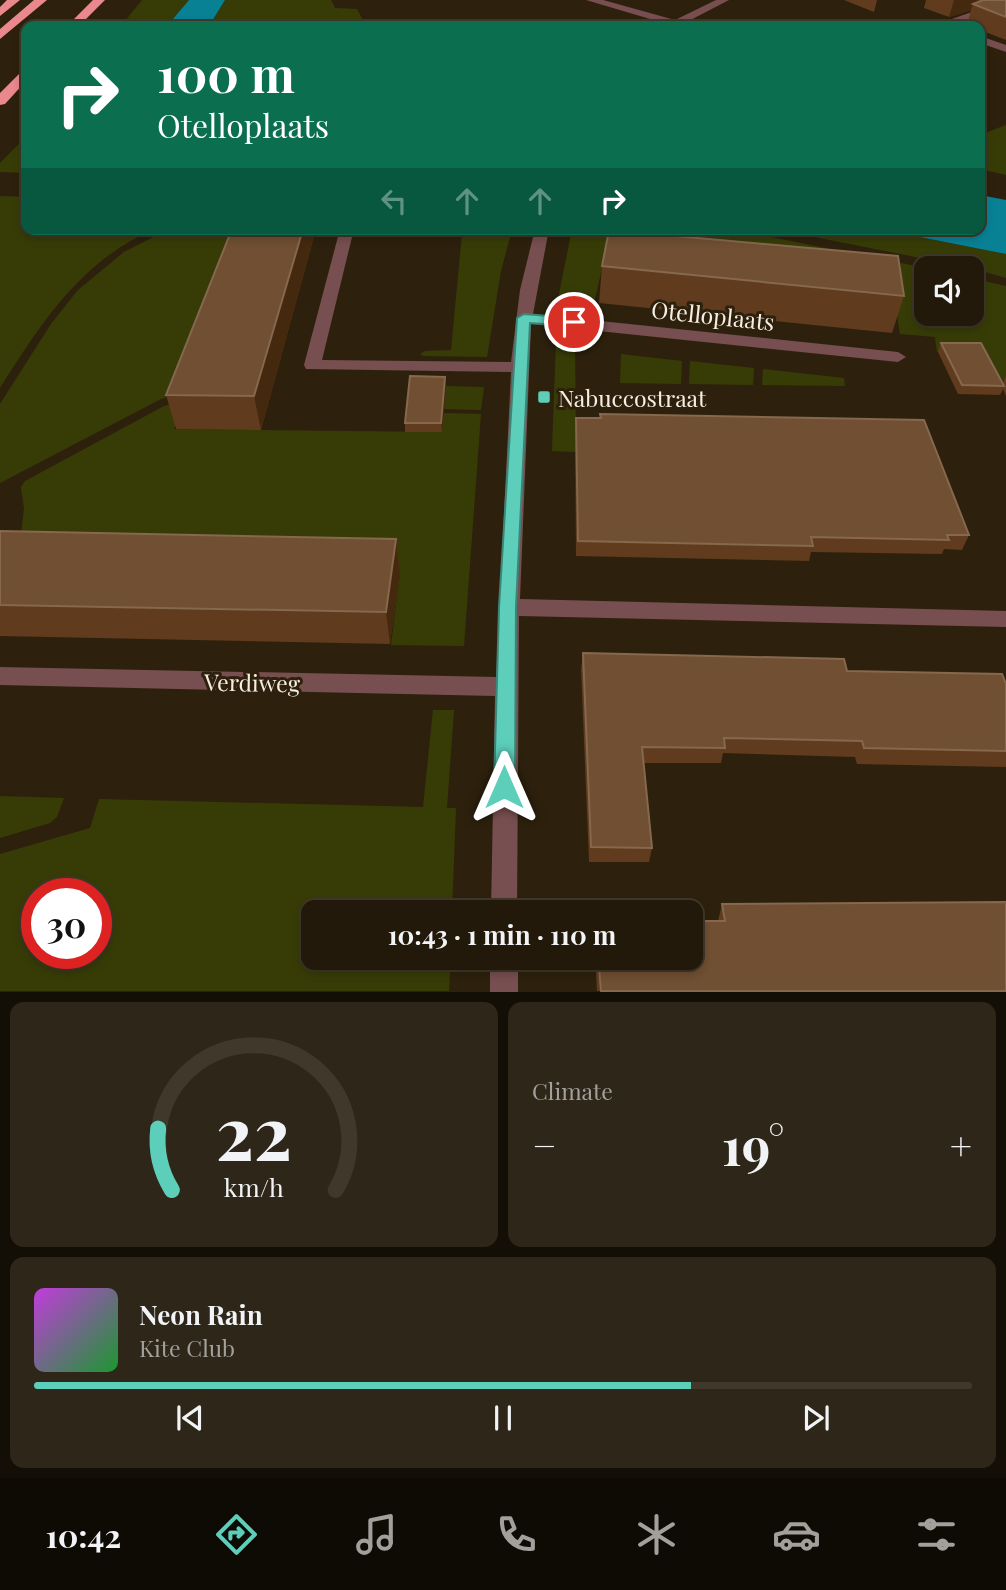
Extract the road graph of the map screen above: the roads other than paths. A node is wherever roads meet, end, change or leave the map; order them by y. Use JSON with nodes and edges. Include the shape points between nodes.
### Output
{"nodes":[{"id":1,"x":14,"y":0,"type":"edge"},
{"id":2,"x":41,"y":0,"type":"edge"},
{"id":3,"x":99,"y":0,"type":"edge"},
{"id":4,"x":591,"y":0,"type":"edge"},
{"id":5,"x":724,"y":0,"type":"edge"},
{"id":6,"x":1006,"y":3,"type":"edge"},
{"id":7,"x":0,"y":13,"type":"edge"},
{"id":8,"x":78,"y":21,"type":"edge"},
{"id":9,"x":660,"y":21,"type":"edge"},
{"id":10,"x":681,"y":21,"type":"edge"},
{"id":11,"x":956,"y":21,"type":"edge"},
{"id":12,"x":0,"y":35,"type":"edge"},
{"id":13,"x":985,"y":40,"type":"edge"},
{"id":14,"x":1006,"y":49,"type":"edge"},
{"id":15,"x":21,"y":79,"type":"edge"},
{"id":16,"x":0,"y":101,"type":"edge"},
{"id":17,"x":345,"y":235,"type":"edge"},
{"id":18,"x":540,"y":235,"type":"edge"},
{"id":19,"x":524,"y":318,"type":"junction"},
{"id":20,"x":898,"y":357,"type":"dead end"},
{"id":21,"x":520,"y":367,"type":"junction"},
{"id":22,"x":508,"y":607,"type":"junction"},
{"id":23,"x":1006,"y":619,"type":"edge"},
{"id":24,"x":0,"y":676,"type":"edge"},
{"id":25,"x":505,"y":688,"type":"junction"},
{"id":26,"x":504,"y":900,"type":"edge"},
{"id":27,"x":504,"y":970,"type":"edge"},
{"id":28,"x":503,"y":992,"type":"edge"}],
"edges":[{"from":1,"to":7,"type":"highway"},
{"from":2,"to":12,"type":"highway"},
{"from":3,"to":8,"type":"highway"},
{"from":4,"to":9,"type":"street"},
{"from":5,"to":10,"type":"street"},
{"from":6,"to":11,"type":"street"},
{"from":13,"to":14,"type":"street"},
{"from":15,"to":16,"type":"highway"},
{"from":17,"to":21,"type":"street","via":[[312,365]]},
{"from":18,"to":19,"type":"street"},
{"from":19,"to":20,"type":"street","name":"Otelloplaats"},
{"from":19,"to":21,"type":"street"},
{"from":21,"to":22,"type":"street"},
{"from":22,"to":23,"type":"street"},
{"from":22,"to":25,"type":"street"},
{"from":24,"to":25,"type":"street","name":"Verdiweg"},
{"from":25,"to":26,"type":"street"},
{"from":27,"to":28,"type":"street"}]}
